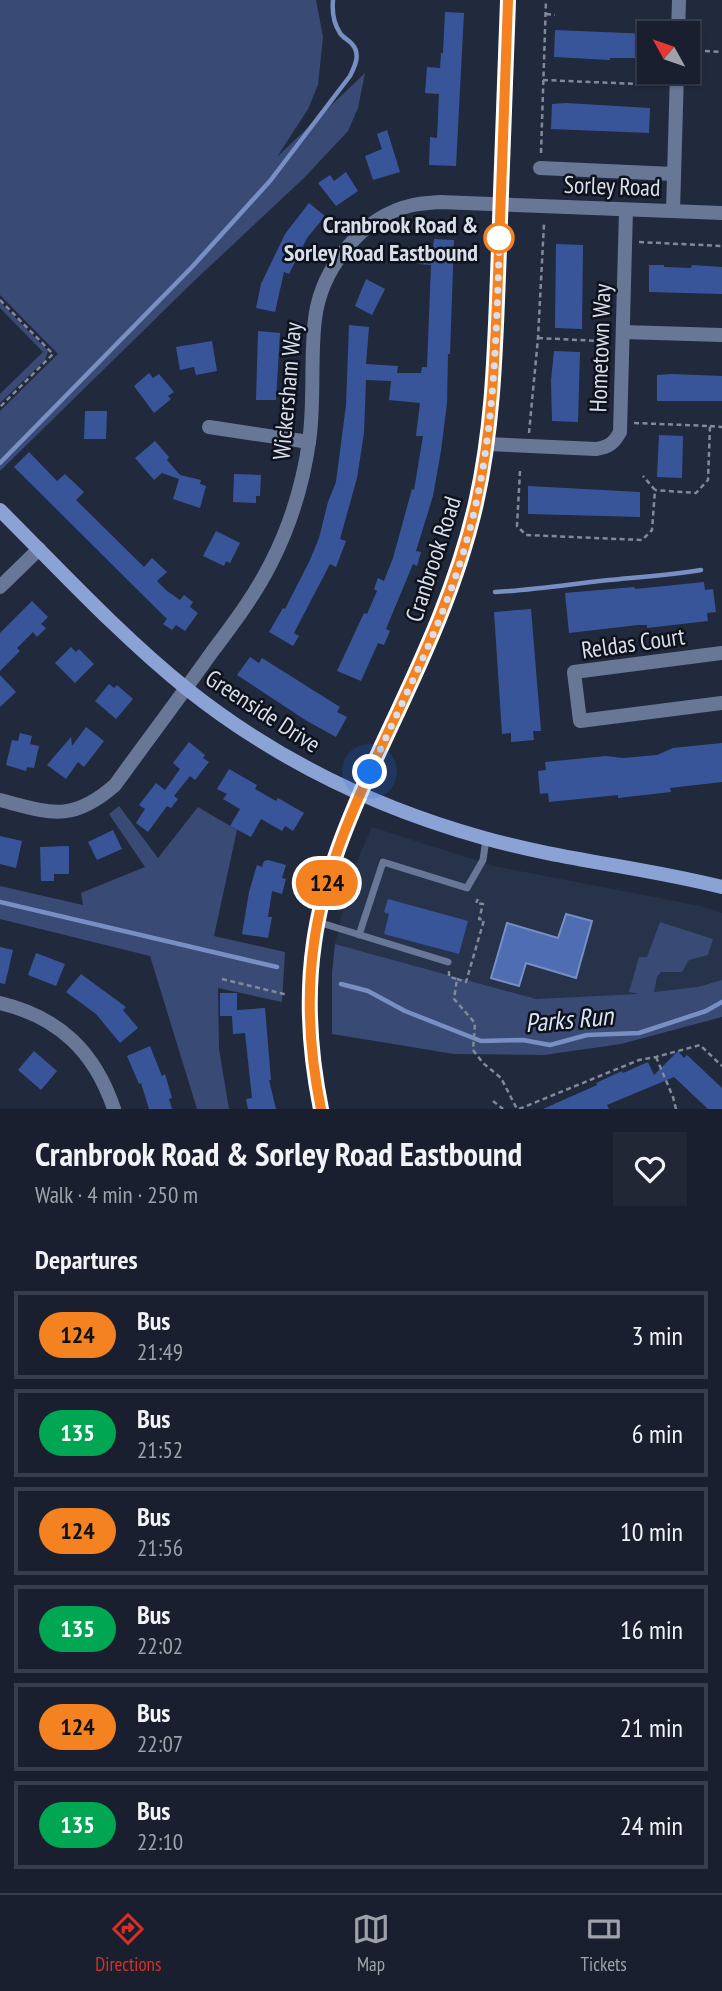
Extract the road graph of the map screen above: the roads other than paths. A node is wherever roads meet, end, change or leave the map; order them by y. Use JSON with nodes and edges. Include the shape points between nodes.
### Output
{"nodes":[{"id":1,"x":508,"y":0,"type":"edge"},
{"id":2,"x":679,"y":0,"type":"edge"},
{"id":3,"x":678,"y":21,"type":"edge"},
{"id":4,"x":677,"y":84,"type":"edge"},
{"id":5,"x":540,"y":168,"type":"road end"},
{"id":6,"x":674,"y":174,"type":"junction"},
{"id":7,"x":500,"y":204,"type":"junction"},
{"id":8,"x":626,"y":210,"type":"junction"},
{"id":9,"x":673,"y":211,"type":"junction"},
{"id":10,"x":722,"y":213,"type":"edge"},
{"id":11,"x":623,"y":332,"type":"junction"},
{"id":12,"x":722,"y":335,"type":"edge"},
{"id":13,"x":209,"y":427,"type":"dead end"},
{"id":14,"x":309,"y":442,"type":"junction"},
{"id":15,"x":488,"y":444,"type":"junction"},
{"id":16,"x":0,"y":510,"type":"edge"},
{"id":17,"x":39,"y":550,"type":"junction"},
{"id":18,"x":0,"y":587,"type":"edge"},
{"id":19,"x":722,"y":656,"type":"edge"},
{"id":20,"x":186,"y":689,"type":"junction"},
{"id":21,"x":722,"y":704,"type":"edge"},
{"id":22,"x":360,"y":793,"type":"junction"},
{"id":23,"x":0,"y":800,"type":"edge"},
{"id":24,"x":486,"y":839,"type":"junction"},
{"id":25,"x":722,"y":887,"type":"edge"},
{"id":26,"x":318,"y":922,"type":"junction"},
{"id":27,"x":359,"y":935,"type":"junction"},
{"id":28,"x":448,"y":962,"type":"road end"},
{"id":29,"x":0,"y":1003,"type":"edge"},
{"id":30,"x":114,"y":1109,"type":"edge"},
{"id":31,"x":321,"y":1109,"type":"edge"}],
"edges":[{"from":1,"to":7,"type":"street","name":"Cranbrook Road"},
{"from":2,"to":3,"type":"street"},
{"from":4,"to":6,"type":"street"},
{"from":5,"to":6,"type":"street"},
{"from":6,"to":9,"type":"street"},
{"from":7,"to":8,"type":"street","name":"Sorley Road"},
{"from":7,"to":14,"type":"street","name":"Wickersham Way","via":[[412,205],[364,229],[349,245],[321,290],[315,319]]},
{"from":7,"to":15,"type":"street","name":"Cranbrook Road"},
{"from":8,"to":9,"type":"street","name":"Sorley Road"},
{"from":8,"to":11,"type":"street","name":"Hometown Way"},
{"from":9,"to":10,"type":"street","name":"Sorley Road"},
{"from":11,"to":12,"type":"street"},
{"from":11,"to":15,"type":"street","name":"Hometown Way","via":[[620,432],[608,447]]},
{"from":13,"to":14,"type":"street"},
{"from":14,"to":20,"type":"street","name":"Wickersham Way","via":[[300,486],[271,564]]},
{"from":15,"to":22,"type":"street","name":"Cranbrook Road","via":[[469,534],[449,594]]},
{"from":16,"to":17,"type":"street","name":"Greenside Drive"},
{"from":17,"to":18,"type":"street"},
{"from":17,"to":20,"type":"street","name":"Greenside Drive"},
{"from":19,"to":21,"type":"street","name":"Reldas Court","via":[[574,672],[580,721]]},
{"from":20,"to":22,"type":"street","name":"Greenside Drive","via":[[260,741]]},
{"from":20,"to":23,"type":"street","name":"Wickersham Way","via":[[115,785],[98,800],[78,810],[49,813]]},
{"from":22,"to":24,"type":"street","name":"Greenside Drive"},
{"from":22,"to":26,"type":"street","name":"Cranbrook Road","via":[[332,866]]},
{"from":24,"to":25,"type":"street","name":"Greenside Drive"},
{"from":24,"to":27,"type":"lane","via":[[483,860],[467,888],[383,862]]},
{"from":26,"to":27,"type":"lane"},
{"from":26,"to":31,"type":"street","name":"Cranbrook Road","via":[[310,1007]]},
{"from":27,"to":28,"type":"lane"},
{"from":29,"to":30,"type":"street","via":[[44,1018],[81,1047]]}]}
